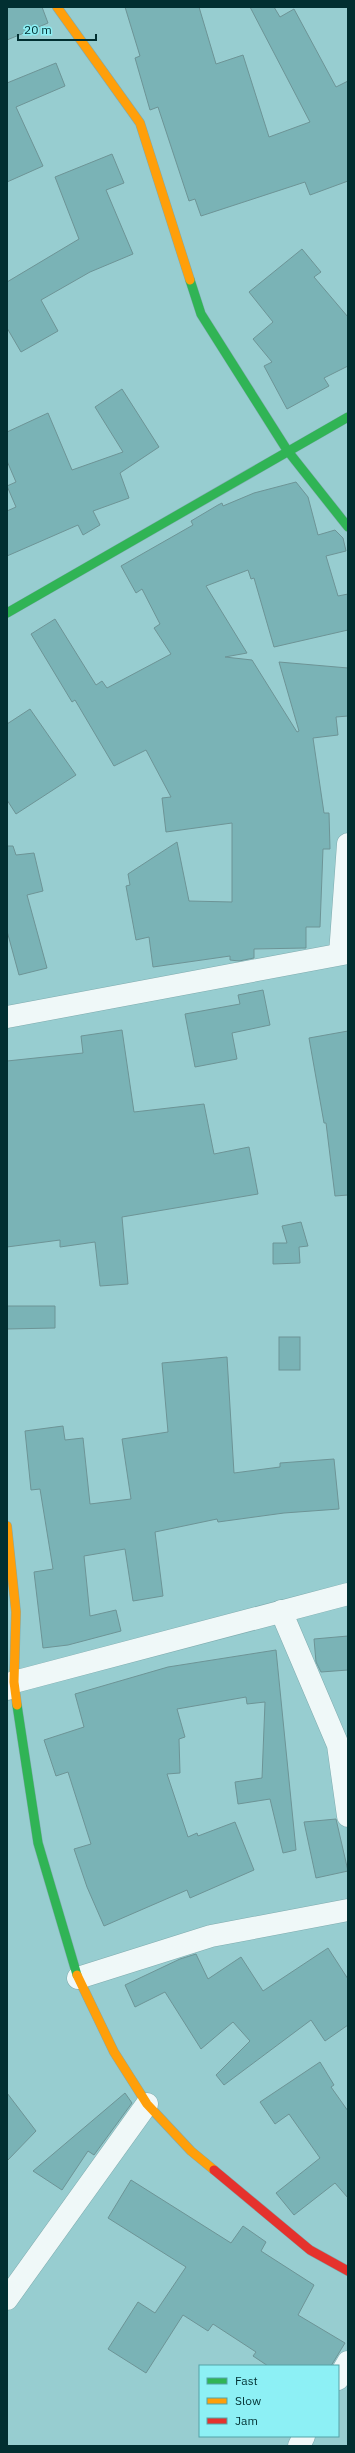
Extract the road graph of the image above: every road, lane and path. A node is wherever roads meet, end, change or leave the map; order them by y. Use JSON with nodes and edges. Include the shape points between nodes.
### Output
{"nodes":[{"id":1,"x":58,"y":7,"type":"edge"},
{"id":2,"x":348,"y":417,"type":"edge"},
{"id":3,"x":287,"y":450,"type":"junction"},
{"id":4,"x":348,"y":527,"type":"edge"},
{"id":5,"x":7,"y":613,"type":"edge"},
{"id":6,"x":348,"y":844,"type":"edge"},
{"id":7,"x":344,"y":954,"type":"edge"},
{"id":8,"x":7,"y":1017,"type":"edge"},
{"id":9,"x":7,"y":1526,"type":"edge"},
{"id":10,"x":348,"y":1594,"type":"edge"},
{"id":11,"x":281,"y":1611,"type":"junction"},
{"id":12,"x":10,"y":1685,"type":"edge"},
{"id":13,"x":348,"y":1816,"type":"edge"},
{"id":14,"x":348,"y":1910,"type":"edge"},
{"id":15,"x":78,"y":1978,"type":"junction"},
{"id":16,"x":147,"y":2104,"type":"junction"},
{"id":17,"x":348,"y":2271,"type":"edge"},
{"id":18,"x":7,"y":2299,"type":"edge"},
{"id":19,"x":348,"y":2362,"type":"edge"},
{"id":20,"x":339,"y":2377,"type":"edge"},
{"id":21,"x":304,"y":2437,"type":"edge"},
{"id":22,"x":299,"y":2446,"type":"edge"}],
"edges":[{"from":1,"to":3,"type":"street","via":[[140,123],[201,314]]},
{"from":2,"to":3,"type":"street"},
{"from":3,"to":4,"type":"street"},
{"from":3,"to":5,"type":"street","via":[[94,565]]},
{"from":6,"to":7,"type":"street"},
{"from":7,"to":8,"type":"street"},
{"from":9,"to":12,"type":"street","via":[[16,1612]]},
{"from":10,"to":11,"type":"street"},
{"from":11,"to":12,"type":"street"},
{"from":11,"to":13,"type":"street","via":[[338,1745]]},
{"from":12,"to":15,"type":"street","via":[[38,1843]]},
{"from":14,"to":15,"type":"street","via":[[212,1936]]},
{"from":15,"to":16,"type":"street","via":[[114,2052]]},
{"from":16,"to":17,"type":"street","via":[[191,2151],[304,2245]]},
{"from":16,"to":18,"type":"street"},
{"from":19,"to":20,"type":"street"},
{"from":21,"to":22,"type":"street"}]}
